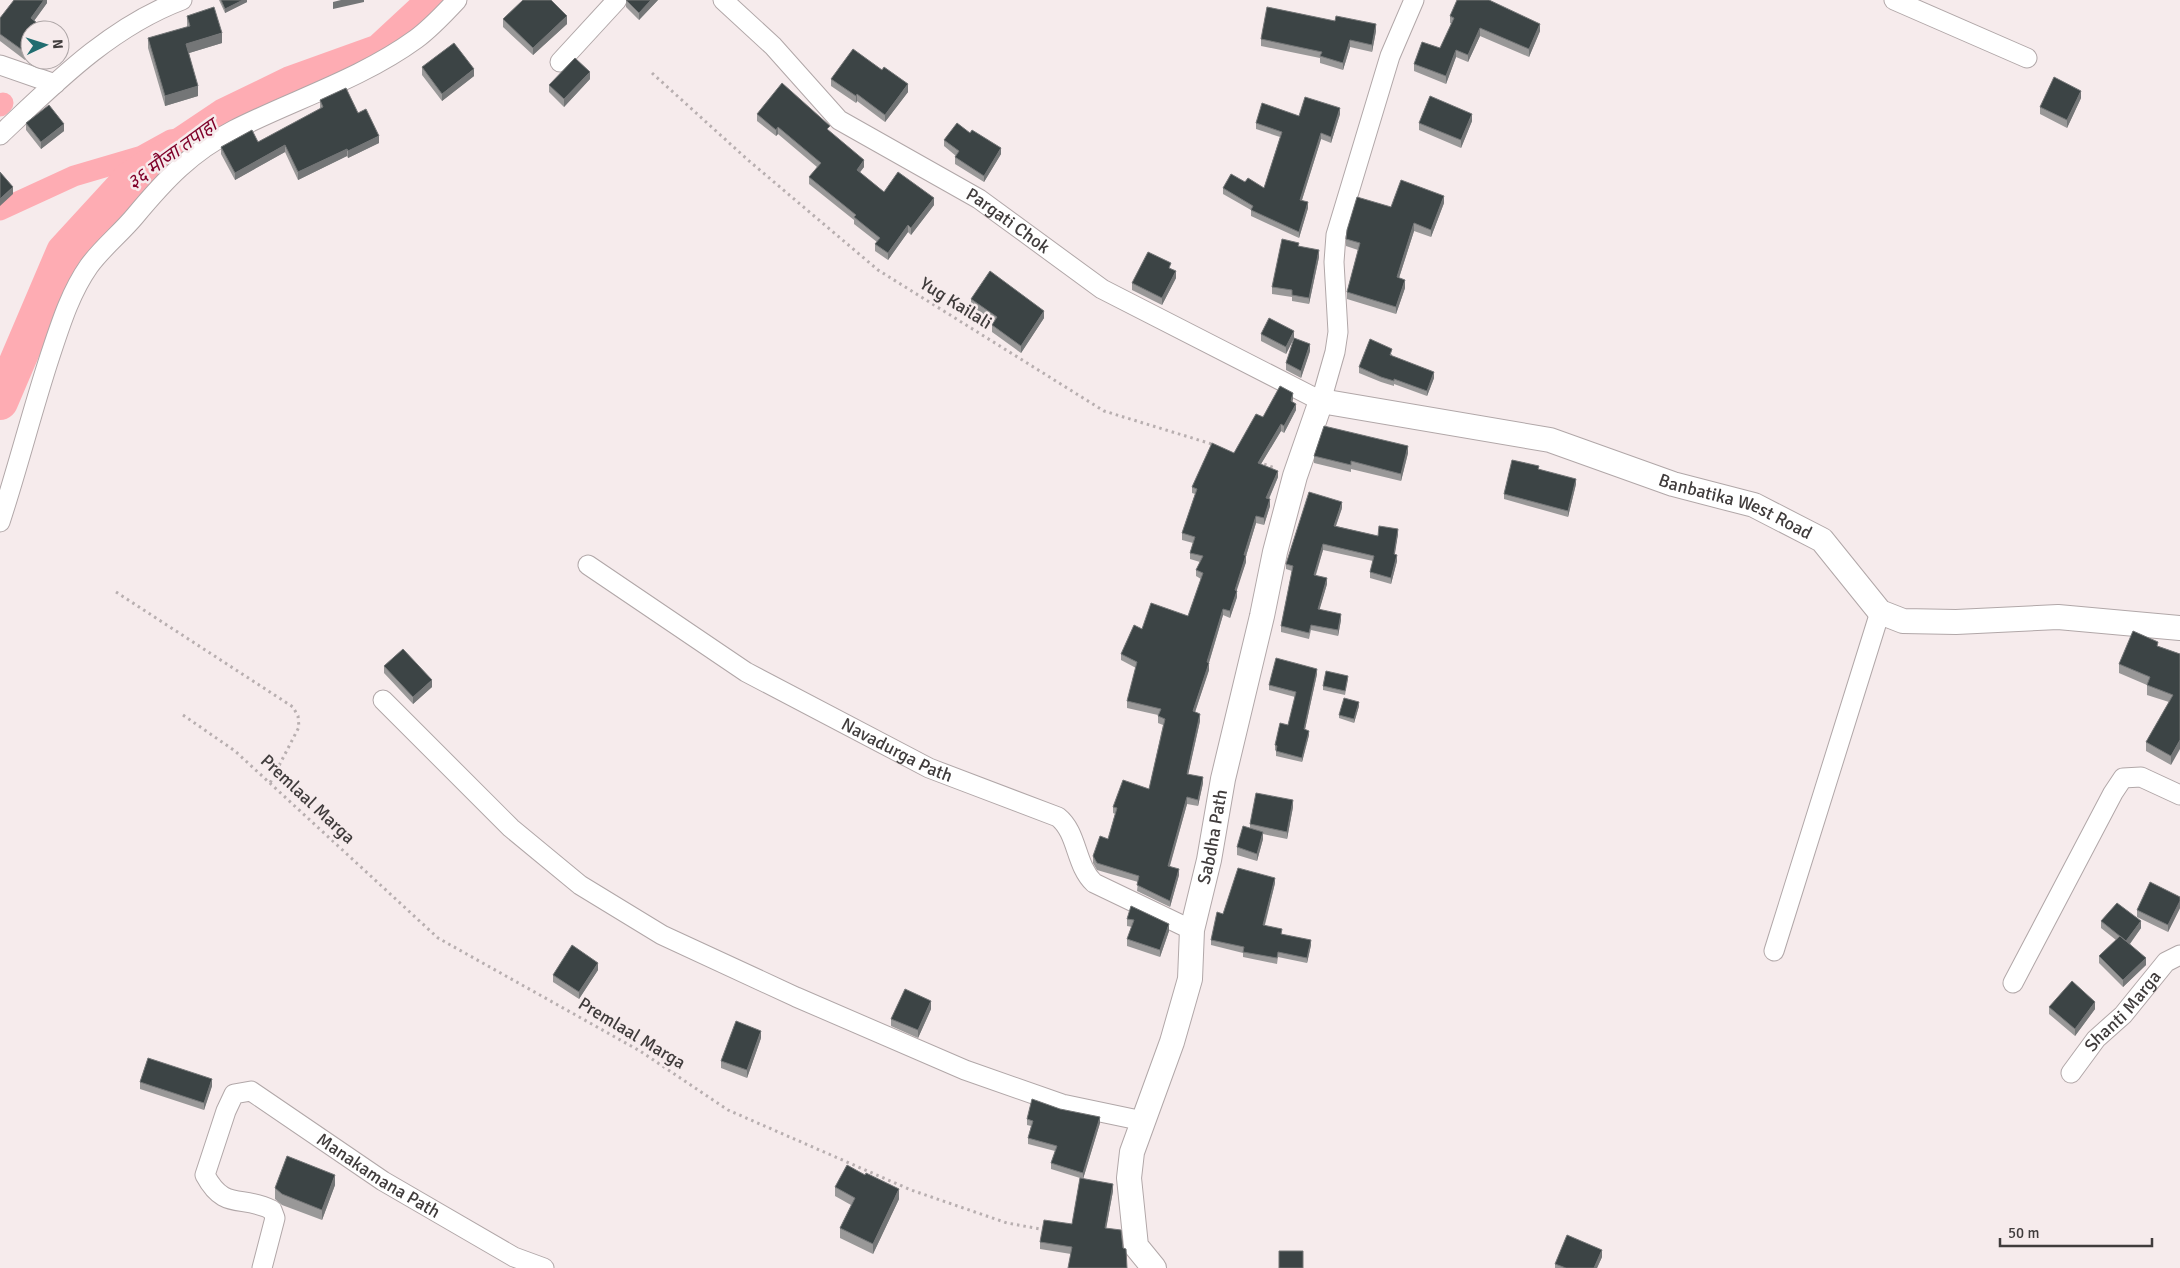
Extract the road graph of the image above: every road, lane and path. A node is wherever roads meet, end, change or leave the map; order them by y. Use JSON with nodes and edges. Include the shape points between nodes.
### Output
{"nodes":[{"id":1,"x":182,"y":0,"type":"edge"},
{"id":2,"x":457,"y":0,"type":"edge"},
{"id":3,"x":618,"y":0,"type":"edge"},
{"id":4,"x":723,"y":0,"type":"edge"},
{"id":5,"x":1414,"y":0,"type":"edge"},
{"id":6,"x":1894,"y":0,"type":"edge"},
{"id":7,"x":2027,"y":58,"type":"dead end"},
{"id":8,"x":560,"y":62,"type":"dead end"},
{"id":9,"x":0,"y":65,"type":"edge"},
{"id":10,"x":652,"y":73,"type":"dead end"},
{"id":11,"x":55,"y":84,"type":"junction"},
{"id":12,"x":0,"y":135,"type":"edge"},
{"id":13,"x":1321,"y":401,"type":"junction"},
{"id":14,"x":1224,"y":449,"type":"edge"},
{"id":15,"x":1249,"y":459,"type":"edge"},
{"id":16,"x":1295,"y":476,"type":"junction"},
{"id":17,"x":0,"y":522,"type":"edge"},
{"id":18,"x":588,"y":565,"type":"dead end"},
{"id":19,"x":116,"y":592,"type":"dead end"},
{"id":20,"x":1880,"y":612,"type":"junction"},
{"id":21,"x":2180,"y":628,"type":"edge"},
{"id":22,"x":383,"y":700,"type":"dead end"},
{"id":23,"x":184,"y":715,"type":"dead end"},
{"id":24,"x":270,"y":783,"type":"junction"},
{"id":25,"x":2180,"y":795,"type":"edge"},
{"id":26,"x":1192,"y":930,"type":"junction"},
{"id":27,"x":1774,"y":951,"type":"dead end"},
{"id":28,"x":2180,"y":955,"type":"edge"},
{"id":29,"x":2013,"y":983,"type":"dead end"},
{"id":30,"x":2071,"y":1073,"type":"dead end"},
{"id":31,"x":1143,"y":1121,"type":"junction"},
{"id":32,"x":1053,"y":1231,"type":"edge"},
{"id":33,"x":262,"y":1268,"type":"edge"},
{"id":34,"x":544,"y":1268,"type":"edge"},
{"id":35,"x":1154,"y":1268,"type":"edge"}],
"edges":[{"from":1,"to":11,"type":"street","via":[[129,24]]},
{"from":2,"to":17,"type":"street","via":[[416,39],[378,62],[233,130],[201,150],[178,167],[90,266],[76,288],[58,332],[29,418]]},
{"from":3,"to":8,"type":"street"},
{"from":4,"to":13,"type":"street","name":"Pargati Chok","via":[[773,46],[839,120],[979,200],[1102,288]]},
{"from":5,"to":13,"type":"street","via":[[1390,56],[1336,235],[1334,262],[1338,332],[1336,352]]},
{"from":6,"to":7,"type":"street"},
{"from":9,"to":11,"type":"street"},
{"from":10,"to":14,"type":"path","name":"Yug Kailali","via":[[748,160],[878,270],[1104,411]]},
{"from":11,"to":12,"type":"street"},
{"from":13,"to":16,"type":"street","name":"Sabdha Path"},
{"from":13,"to":20,"type":"street","name":"Banbatika West Road","via":[[1550,440],[1673,484],[1754,505],[1822,540]]},
{"from":15,"to":16,"type":"path"},
{"from":16,"to":26,"type":"street","name":"Sabdha Path","via":[[1223,779],[1209,860]]},
{"from":18,"to":26,"type":"street","name":"Navadurga Path","via":[[746,672],[929,768],[1058,817],[1067,826],[1084,873],[1094,883]]},
{"from":19,"to":24,"type":"path","via":[[293,707],[299,727]]},
{"from":20,"to":21,"type":"street","via":[[1903,621],[2058,617]]},
{"from":20,"to":27,"type":"street"},
{"from":22,"to":31,"type":"street","via":[[510,828],[580,885],[662,935],[965,1070],[1062,1104]]},
{"from":23,"to":24,"type":"path","name":"Premlaal Marga","via":[[235,751]]},
{"from":24,"to":32,"type":"path","name":"Premlaal Marga","via":[[438,938],[640,1051],[728,1110],[911,1190],[1007,1222]]},
{"from":25,"to":29,"type":"street","via":[[2141,777],[2123,778]]},
{"from":26,"to":31,"type":"street","name":"Sabdha Path","via":[[1190,979],[1172,1042]]},
{"from":28,"to":30,"type":"street","name":"Shanti Marga","via":[[2166,962],[2123,1015],[2096,1039]]},
{"from":31,"to":35,"type":"street","name":"Sabdha Path","via":[[1132,1152],[1129,1178],[1136,1246]]},
{"from":33,"to":34,"type":"street","name":"Manakamana Path","via":[[275,1218],[272,1210],[259,1203],[226,1200],[205,1175],[234,1094],[251,1091],[383,1182],[514,1257]]}]}
